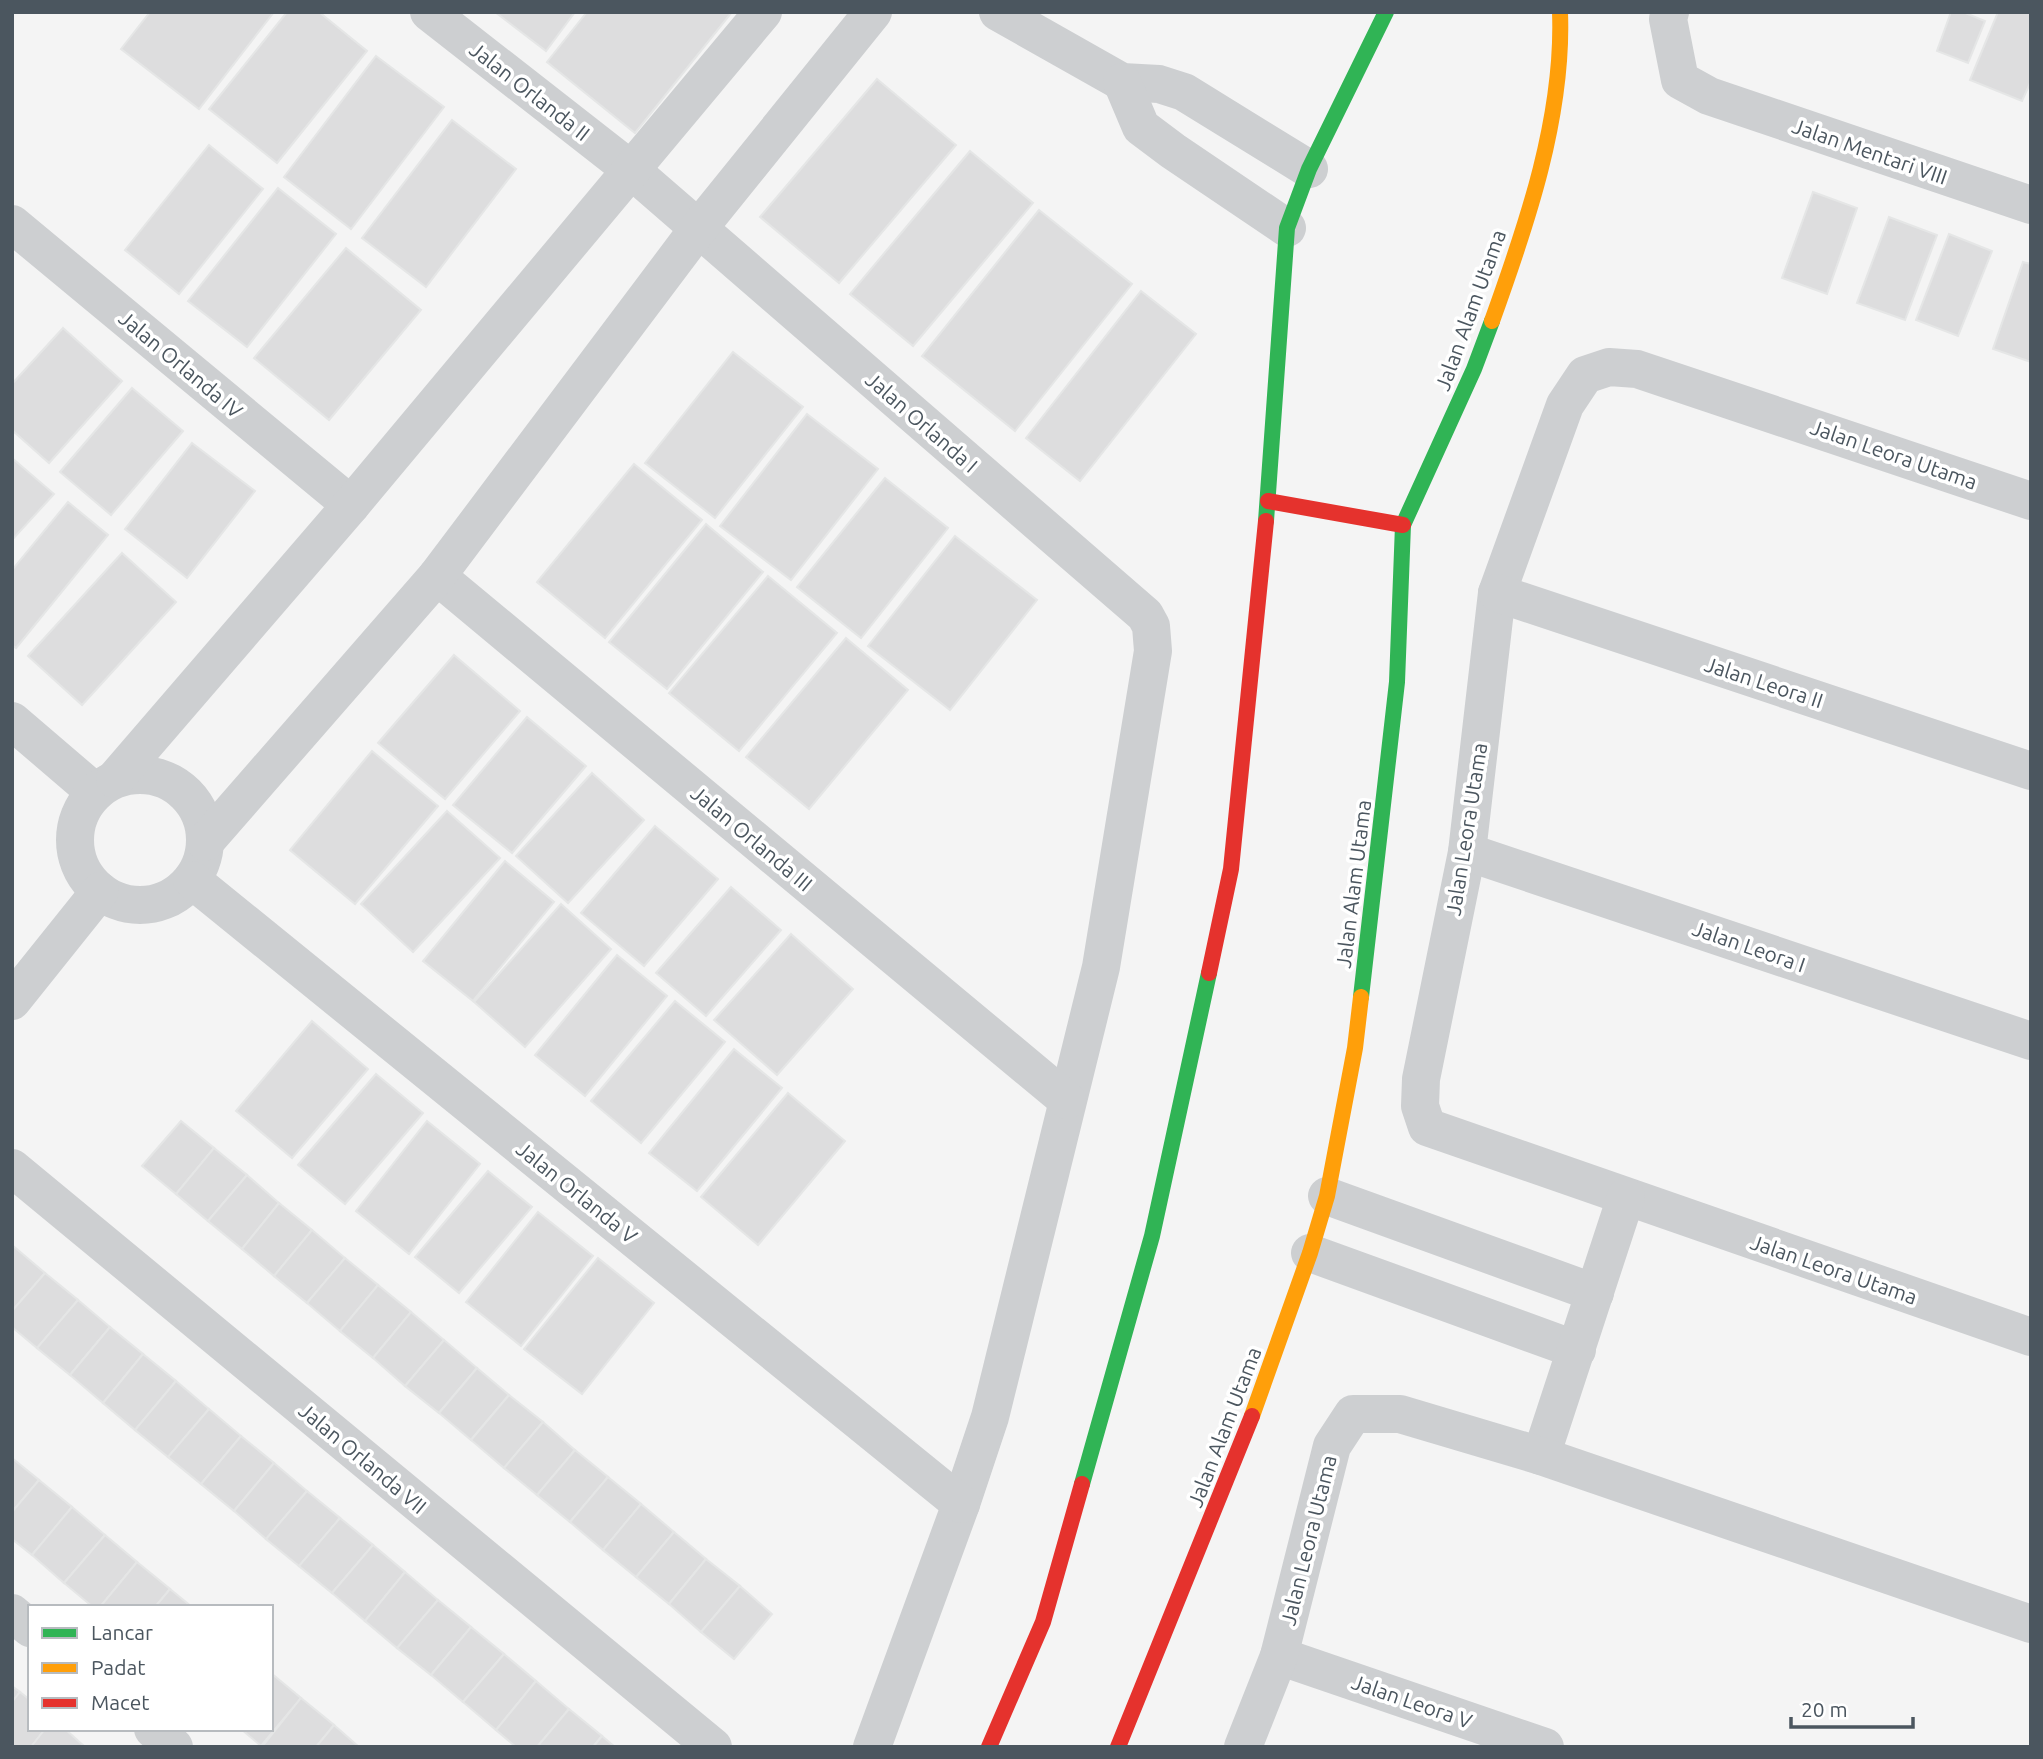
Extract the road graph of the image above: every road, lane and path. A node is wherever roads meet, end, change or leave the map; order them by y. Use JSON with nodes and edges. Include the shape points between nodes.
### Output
{"nodes":[{"id":1,"x":429,"y":12,"type":"edge"},
{"id":2,"x":763,"y":12,"type":"edge"},
{"id":3,"x":873,"y":12,"type":"edge"},
{"id":4,"x":998,"y":12,"type":"edge"},
{"id":5,"x":1386,"y":12,"type":"edge"},
{"id":6,"x":1560,"y":12,"type":"edge"},
{"id":7,"x":1670,"y":12,"type":"edge"},
{"id":8,"x":1122,"y":82,"type":"junction"},
{"id":9,"x":630,"y":169,"type":"junction"},
{"id":10,"x":1309,"y":169,"type":"junction"},
{"id":11,"x":2031,"y":205,"type":"edge"},
{"id":12,"x":12,"y":224,"type":"edge"},
{"id":13,"x":1287,"y":228,"type":"junction"},
{"id":14,"x":698,"y":229,"type":"junction"},
{"id":15,"x":2031,"y":500,"type":"edge"},
{"id":16,"x":1268,"y":501,"type":"junction"},
{"id":17,"x":351,"y":505,"type":"junction"},
{"id":18,"x":1403,"y":525,"type":"junction"},
{"id":19,"x":437,"y":576,"type":"junction"},
{"id":20,"x":1497,"y":593,"type":"junction"},
{"id":21,"x":12,"y":721,"type":"edge"},
{"id":22,"x":2031,"y":771,"type":"edge"},
{"id":23,"x":105,"y":786,"type":"junction"},
{"id":24,"x":205,"y":842,"type":"junction"},
{"id":25,"x":1467,"y":852,"type":"junction"},
{"id":26,"x":192,"y":880,"type":"junction"},
{"id":27,"x":100,"y":891,"type":"junction"},
{"id":28,"x":12,"y":1001,"type":"edge"},
{"id":29,"x":2031,"y":1041,"type":"edge"},
{"id":30,"x":1067,"y":1100,"type":"junction"},
{"id":31,"x":12,"y":1168,"type":"edge"},
{"id":32,"x":1327,"y":1196,"type":"junction"},
{"id":33,"x":1626,"y":1197,"type":"junction"},
{"id":34,"x":1310,"y":1253,"type":"junction"},
{"id":35,"x":1595,"y":1293,"type":"junction"},
{"id":36,"x":2031,"y":1337,"type":"edge"},
{"id":37,"x":1577,"y":1350,"type":"junction"},
{"id":38,"x":1541,"y":1456,"type":"junction"},
{"id":39,"x":961,"y":1504,"type":"junction"},
{"id":40,"x":12,"y":1614,"type":"edge"},
{"id":41,"x":2031,"y":1624,"type":"edge"},
{"id":42,"x":28,"y":1626,"type":"edge"},
{"id":43,"x":1279,"y":1656,"type":"junction"},
{"id":44,"x":155,"y":1731,"type":"edge"},
{"id":45,"x":174,"y":1747,"type":"edge"},
{"id":46,"x":713,"y":1747,"type":"edge"},
{"id":47,"x":872,"y":1747,"type":"edge"},
{"id":48,"x":989,"y":1747,"type":"edge"},
{"id":49,"x":1118,"y":1747,"type":"edge"},
{"id":50,"x":1243,"y":1747,"type":"edge"},
{"id":51,"x":1545,"y":1747,"type":"edge"}],
"edges":[{"from":1,"to":9,"type":"street","name":"Jalan Orlanda II"},
{"from":2,"to":9,"type":"street"},
{"from":3,"to":14,"type":"street"},
{"from":4,"to":8,"type":"street"},
{"from":5,"to":10,"type":"main road"},
{"from":6,"to":18,"type":"main road","name":"Jalan Alam Utama","via":[[1561,40],[1547,144],[1511,267],[1474,369]]},
{"from":7,"to":11,"type":"street","name":"Jalan Mentari VIII","via":[[1680,80],[1709,96]]},
{"from":8,"to":10,"type":"street","via":[[1159,84],[1184,92]]},
{"from":8,"to":13,"type":"street","via":[[1141,127]]},
{"from":9,"to":14,"type":"street","name":"Jalan Orlanda II"},
{"from":9,"to":17,"type":"street"},
{"from":10,"to":13,"type":"main road"},
{"from":12,"to":17,"type":"street","name":"Jalan Orlanda IV"},
{"from":13,"to":16,"type":"main road"},
{"from":14,"to":19,"type":"street"},
{"from":14,"to":30,"type":"street","name":"Jalan Orlanda I","via":[[1144,615],[1151,626],[1153,651],[1101,967]]},
{"from":15,"to":20,"type":"street","name":"Jalan Leora Utama","via":[[1668,378],[1609,367],[1585,375],[1565,405]]},
{"from":16,"to":18,"type":"main road"},
{"from":16,"to":48,"type":"main road","via":[[1231,869],[1152,1236],[1043,1622]]},
{"from":17,"to":23,"type":"street"},
{"from":18,"to":32,"type":"main road","name":"Jalan Alam Utama","via":[[1397,681],[1355,1048]]},
{"from":19,"to":24,"type":"street"},
{"from":19,"to":30,"type":"street","name":"Jalan Orlanda III"},
{"from":20,"to":22,"type":"street","name":"Jalan Leora II"},
{"from":20,"to":25,"type":"street","name":"Jalan Leora Utama"},
{"from":21,"to":23,"type":"street"},
{"from":23,"to":24,"type":"street","via":[[136,775],[159,778],[179,788],[203,821]]},
{"from":23,"to":27,"type":"street","via":[[82,810],[75,831],[76,854]]},
{"from":24,"to":26,"type":"street"},
{"from":25,"to":29,"type":"street","name":"Jalan Leora I"},
{"from":25,"to":33,"type":"street","name":"Jalan Leora Utama","via":[[1421,1079],[1420,1106],[1427,1127]]},
{"from":26,"to":27,"type":"street","via":[[177,894],[138,905]]},
{"from":26,"to":39,"type":"street","name":"Jalan Orlanda V"},
{"from":27,"to":28,"type":"street"},
{"from":30,"to":39,"type":"street","via":[[990,1417]]},
{"from":31,"to":46,"type":"street","name":"Jalan Orlanda VII"},
{"from":32,"to":34,"type":"main road","name":"Jalan Alam Utama"},
{"from":32,"to":35,"type":"street"},
{"from":33,"to":35,"type":"street"},
{"from":33,"to":36,"type":"street","name":"Jalan Leora Utama"},
{"from":34,"to":37,"type":"street"},
{"from":34,"to":49,"type":"main road","name":"Jalan Alam Utama","via":[[1263,1390]]},
{"from":35,"to":37,"type":"street"},
{"from":37,"to":38,"type":"street"},
{"from":38,"to":41,"type":"street","name":"Jalan Leora Utama"},
{"from":38,"to":43,"type":"street","name":"Jalan Leora Utama","via":[[1399,1414],[1353,1413],[1332,1446]]},
{"from":39,"to":47,"type":"street"},
{"from":40,"to":42,"type":"street"},
{"from":43,"to":50,"type":"street","name":"Jalan Leora Utama"},
{"from":43,"to":51,"type":"street","name":"Jalan Leora V"},
{"from":44,"to":45,"type":"street"}]}
